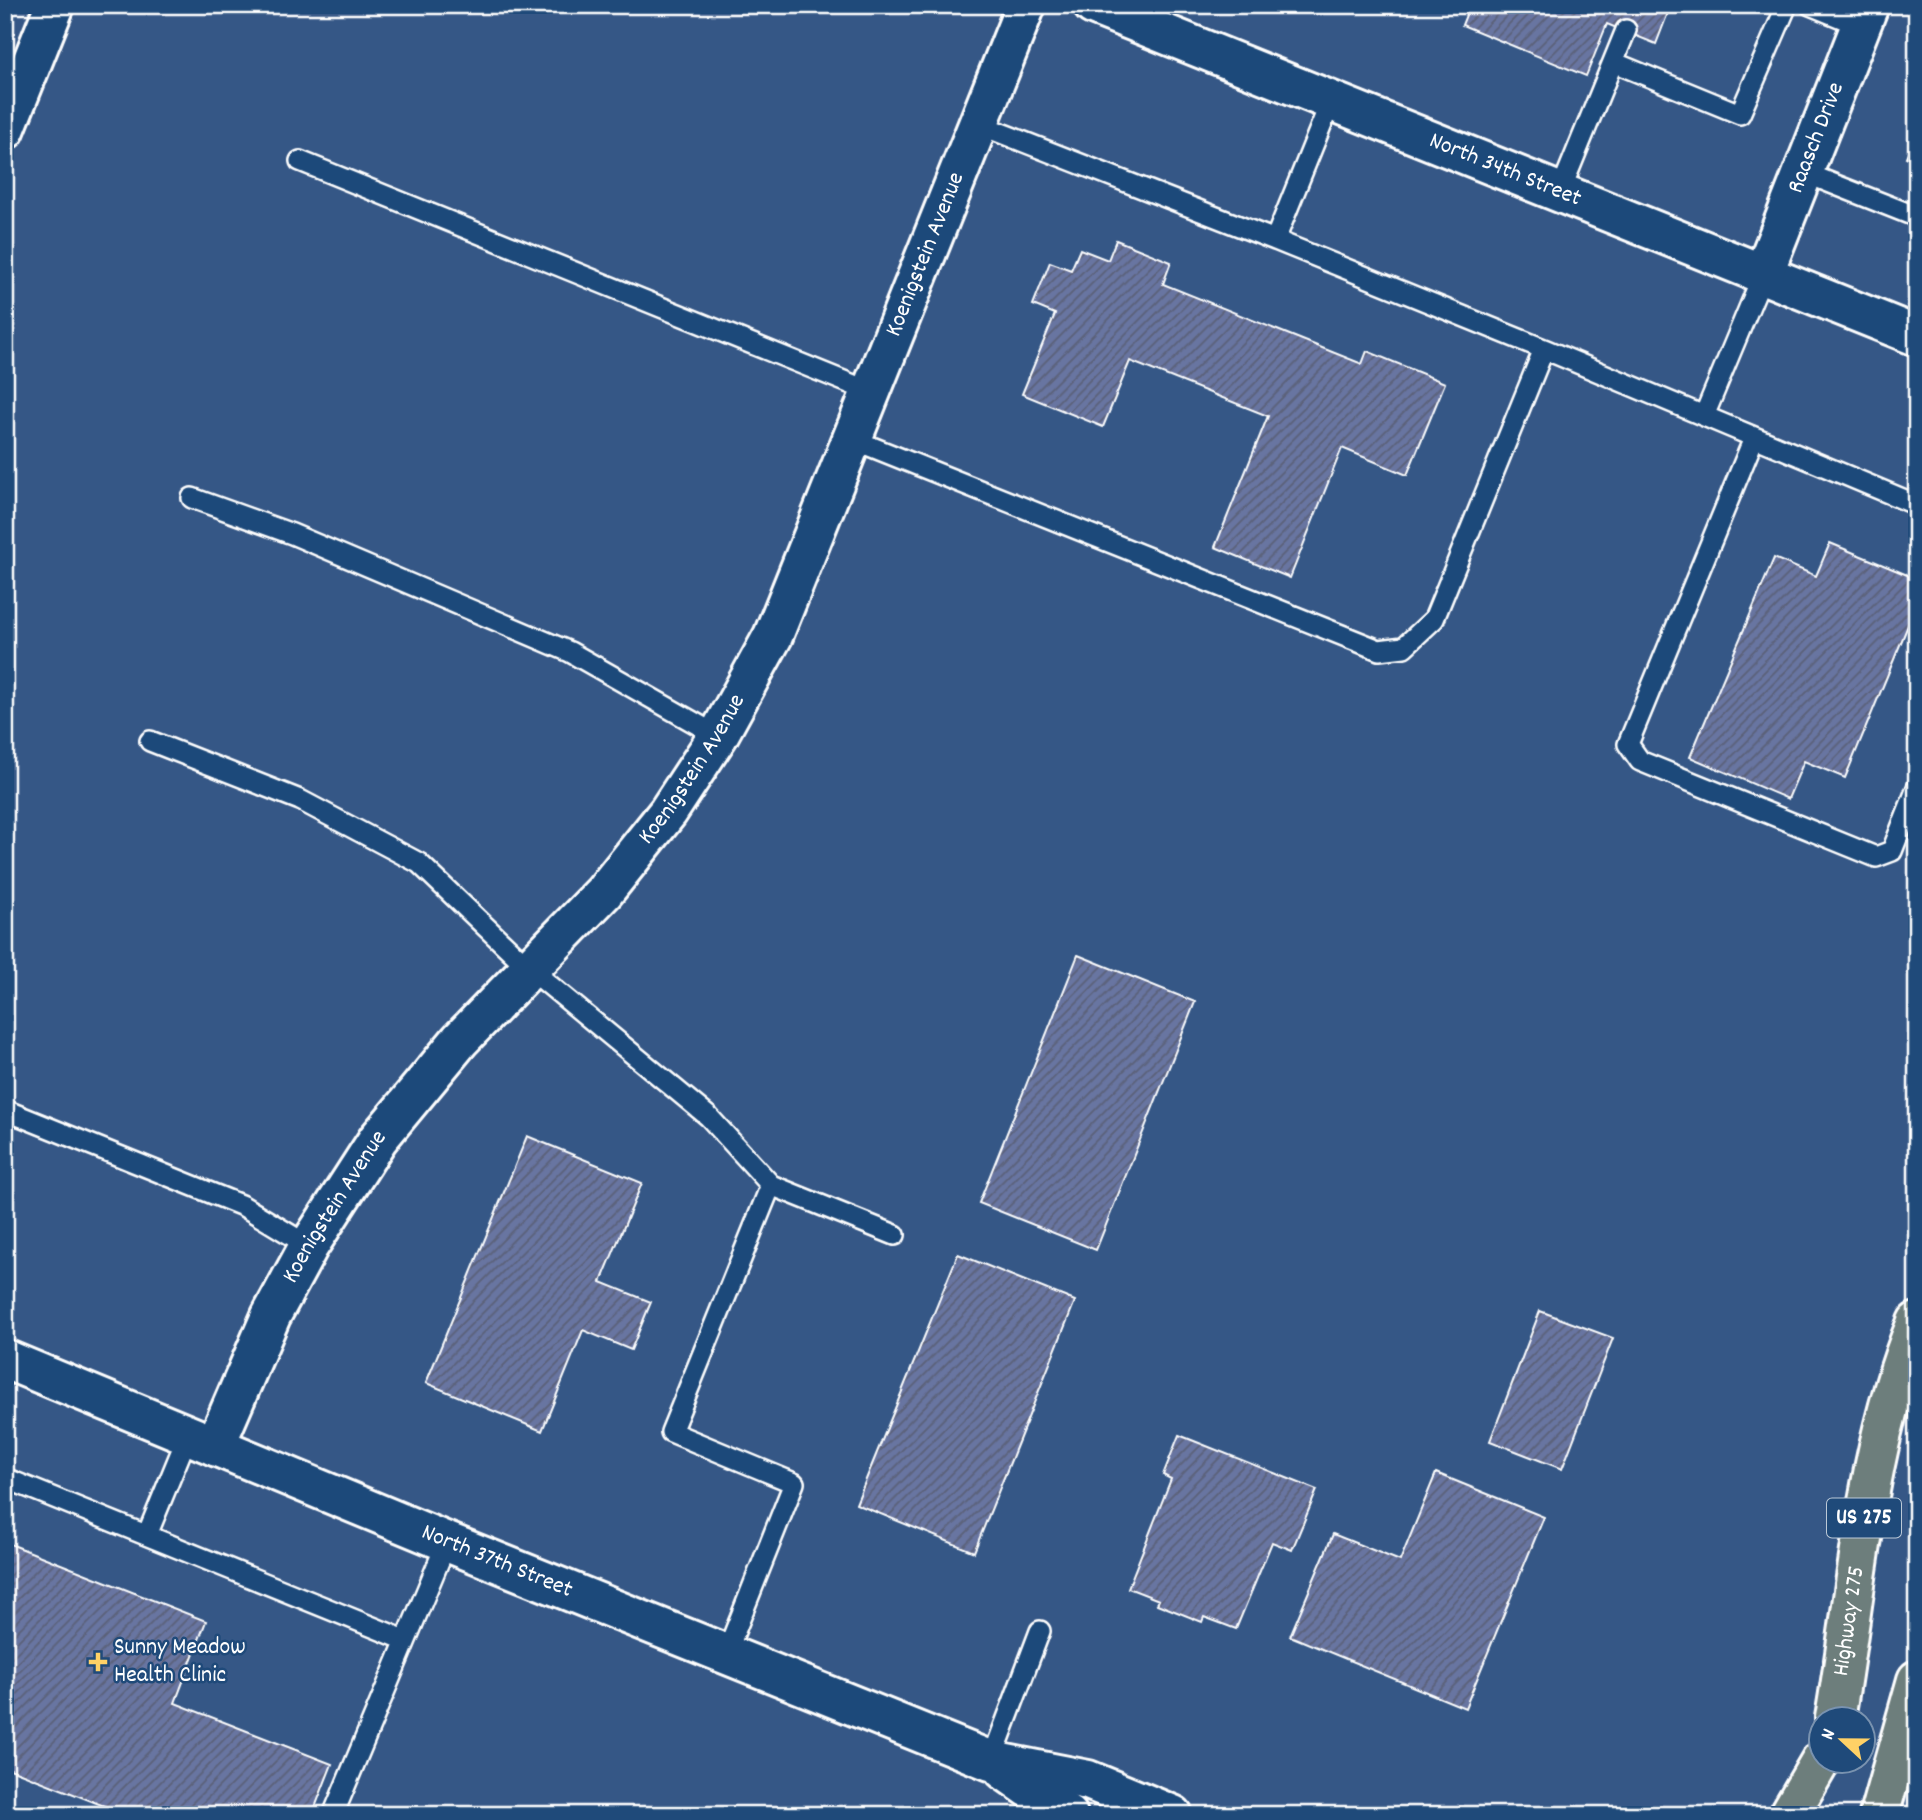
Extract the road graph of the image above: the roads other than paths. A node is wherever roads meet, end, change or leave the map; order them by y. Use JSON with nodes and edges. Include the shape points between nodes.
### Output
{"nodes":[{"id":1,"x":55,"y":5,"type":"edge"},
{"id":2,"x":1026,"y":5,"type":"edge"},
{"id":3,"x":1093,"y":5,"type":"edge"},
{"id":4,"x":1787,"y":5,"type":"edge"},
{"id":5,"x":1810,"y":5,"type":"edge"},
{"id":6,"x":1865,"y":16,"type":"edge"},
{"id":7,"x":1626,"y":30,"type":"dead end"},
{"id":8,"x":1613,"y":62,"type":"junction"},
{"id":9,"x":1331,"y":101,"type":"junction"},
{"id":10,"x":978,"y":124,"type":"junction"},
{"id":11,"x":5,"y":130,"type":"edge"},
{"id":12,"x":300,"y":161,"type":"dead end"},
{"id":13,"x":1803,"y":172,"type":"junction"},
{"id":14,"x":1560,"y":192,"type":"junction"},
{"id":15,"x":1917,"y":217,"type":"edge"},
{"id":16,"x":1275,"y":240,"type":"junction"},
{"id":17,"x":1763,"y":272,"type":"junction"},
{"id":18,"x":1917,"y":336,"type":"edge"},
{"id":19,"x":1544,"y":349,"type":"junction"},
{"id":20,"x":871,"y":392,"type":"junction"},
{"id":21,"x":1704,"y":416,"type":"junction"},
{"id":22,"x":1754,"y":438,"type":"junction"},
{"id":23,"x":852,"y":439,"type":"junction"},
{"id":24,"x":192,"y":498,"type":"dead end"},
{"id":25,"x":1917,"y":505,"type":"edge"},
{"id":26,"x":718,"y":736,"type":"junction"},
{"id":27,"x":150,"y":741,"type":"dead end"},
{"id":28,"x":1917,"y":788,"type":"edge"},
{"id":29,"x":530,"y":969,"type":"junction"},
{"id":30,"x":5,"y":1110,"type":"edge"},
{"id":31,"x":771,"y":1185,"type":"junction"},
{"id":32,"x":895,"y":1235,"type":"dead end"},
{"id":33,"x":309,"y":1246,"type":"junction"},
{"id":34,"x":1917,"y":1322,"type":"edge"},
{"id":35,"x":5,"y":1359,"type":"edge"},
{"id":36,"x":201,"y":1441,"type":"junction"},
{"id":37,"x":5,"y":1478,"type":"edge"},
{"id":38,"x":147,"y":1535,"type":"junction"},
{"id":39,"x":447,"y":1542,"type":"junction"},
{"id":40,"x":1040,"y":1631,"type":"dead end"},
{"id":41,"x":405,"y":1640,"type":"junction"},
{"id":42,"x":726,"y":1654,"type":"junction"},
{"id":43,"x":1917,"y":1680,"type":"edge"},
{"id":44,"x":1837,"y":1704,"type":"edge"},
{"id":45,"x":991,"y":1761,"type":"junction"},
{"id":46,"x":1813,"y":1774,"type":"edge"},
{"id":47,"x":333,"y":1815,"type":"edge"},
{"id":48,"x":1068,"y":1815,"type":"edge"},
{"id":49,"x":1173,"y":1815,"type":"edge"},
{"id":50,"x":1789,"y":1815,"type":"edge"},
{"id":51,"x":1879,"y":1815,"type":"edge"}],
"edges":[{"from":1,"to":11,"type":"street"},
{"from":2,"to":10,"type":"street","name":"Koenigstein Avenue"},
{"from":3,"to":9,"type":"street","name":"North 34th Street"},
{"from":4,"to":8,"type":"lane","via":[[1740,114]]},
{"from":5,"to":6,"type":"lane"},
{"from":6,"to":13,"type":"street","name":"Raasch Drive"},
{"from":7,"to":8,"type":"lane"},
{"from":8,"to":14,"type":"lane"},
{"from":9,"to":14,"type":"street","name":"North 34th Street"},
{"from":9,"to":16,"type":"lane"},
{"from":10,"to":16,"type":"lane"},
{"from":10,"to":20,"type":"street","name":"Koenigstein Avenue"},
{"from":12,"to":20,"type":"lane"},
{"from":13,"to":15,"type":"lane"},
{"from":13,"to":17,"type":"street","name":"Raasch Drive"},
{"from":14,"to":17,"type":"street","name":"North 34th Street"},
{"from":16,"to":19,"type":"lane"},
{"from":17,"to":18,"type":"street","name":"North 34th Street"},
{"from":17,"to":21,"type":"lane"},
{"from":19,"to":21,"type":"lane"},
{"from":19,"to":23,"type":"lane","via":[[1434,619],[1404,647],[1379,650]]},
{"from":20,"to":23,"type":"street","name":"Koenigstein Avenue"},
{"from":21,"to":22,"type":"lane"},
{"from":22,"to":25,"type":"lane"},
{"from":22,"to":28,"type":"lane","via":[[1628,744],[1640,761],[1876,857],[1892,851]]},
{"from":23,"to":26,"type":"street","name":"Koenigstein Avenue","via":[[773,636]]},
{"from":24,"to":26,"type":"lane","via":[[292,534],[570,652]]},
{"from":26,"to":29,"type":"street","name":"Koenigstein Avenue","via":[[604,892]]},
{"from":27,"to":29,"type":"lane","via":[[300,800],[419,863]]},
{"from":29,"to":31,"type":"lane","via":[[709,1117]]},
{"from":29,"to":33,"type":"street","name":"Koenigstein Avenue","via":[[460,1040],[378,1139]]},
{"from":30,"to":33,"type":"lane","via":[[243,1206]]},
{"from":31,"to":32,"type":"lane"},
{"from":31,"to":42,"type":"lane","via":[[671,1432],[794,1483]]},
{"from":33,"to":36,"type":"street","name":"Koenigstein Avenue"},
{"from":34,"to":44,"type":"highway","name":"Highway 275","number":"US 275","via":[[1872,1467]]},
{"from":35,"to":36,"type":"street","name":"North 37th Street"},
{"from":36,"to":38,"type":"lane"},
{"from":36,"to":39,"type":"street","name":"North 37th Street"},
{"from":37,"to":38,"type":"lane"},
{"from":38,"to":41,"type":"lane"},
{"from":39,"to":41,"type":"lane"},
{"from":39,"to":42,"type":"street","name":"North 37th Street"},
{"from":40,"to":45,"type":"lane"},
{"from":41,"to":47,"type":"lane"},
{"from":42,"to":45,"type":"street","name":"North 37th Street"},
{"from":43,"to":51,"type":"highway"},
{"from":45,"to":48,"type":"street","name":"North 37th Street"},
{"from":45,"to":49,"type":"street","name":"North 37th Street","via":[[1088,1780]]},
{"from":46,"to":50,"type":"highway"}]}
